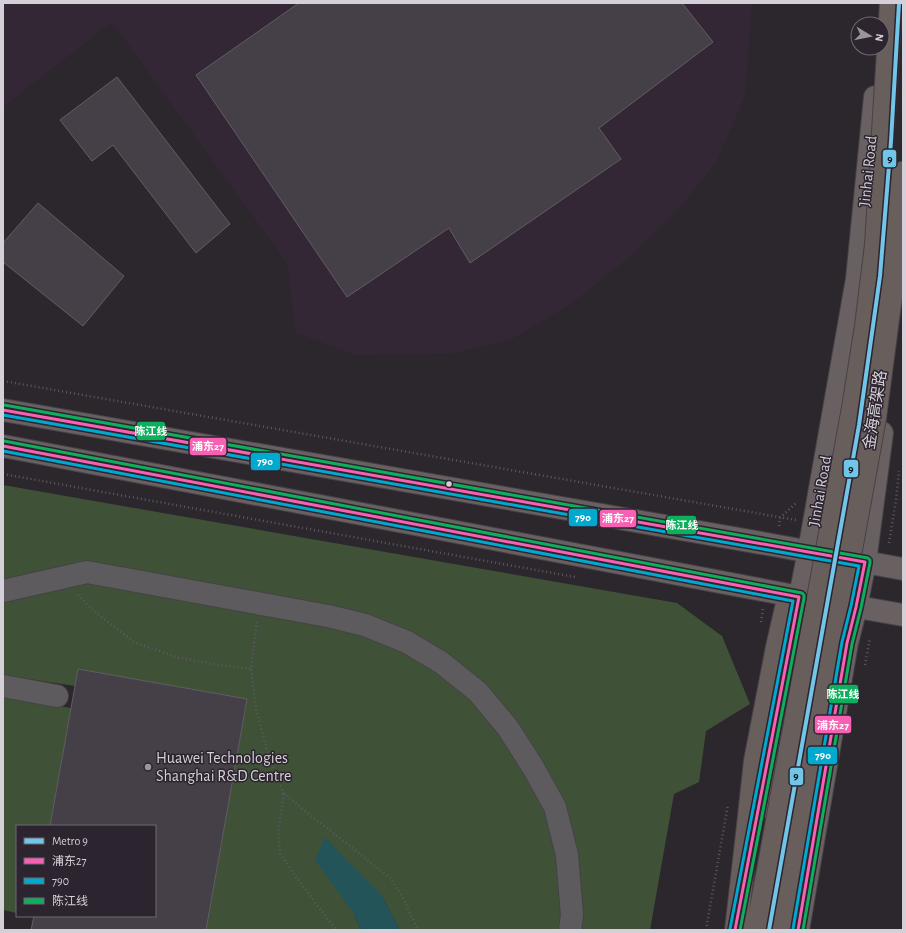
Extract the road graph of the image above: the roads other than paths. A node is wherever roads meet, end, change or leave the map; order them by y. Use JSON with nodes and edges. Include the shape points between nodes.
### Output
{"nodes":[{"id":1,"x":882,"y":3,"type":"edge"},
{"id":2,"x":891,"y":3,"type":"edge"},
{"id":3,"x":881,"y":16,"type":"edge"},
{"id":4,"x":879,"y":56,"type":"edge"},
{"id":5,"x":903,"y":172,"type":"edge"},
{"id":6,"x":903,"y":279,"type":"edge"},
{"id":7,"x":3,"y":410,"type":"edge"},
{"id":8,"x":3,"y":446,"type":"edge"},
{"id":9,"x":809,"y":551,"type":"junction"},
{"id":10,"x":865,"y":562,"type":"junction"},
{"id":11,"x":903,"y":569,"type":"edge"},
{"id":12,"x":3,"y":591,"type":"edge"},
{"id":13,"x":794,"y":596,"type":"junction"},
{"id":14,"x":856,"y":607,"type":"junction"},
{"id":15,"x":903,"y":615,"type":"edge"},
{"id":16,"x":3,"y":686,"type":"edge"},
{"id":17,"x":57,"y":696,"type":"dead end"},
{"id":18,"x":570,"y":930,"type":"edge"},
{"id":19,"x":736,"y":930,"type":"edge"},
{"id":20,"x":757,"y":930,"type":"edge"},
{"id":21,"x":782,"y":930,"type":"edge"},
{"id":22,"x":798,"y":930,"type":"edge"}],
"edges":[{"from":1,"to":3,"type":"main road"},
{"from":2,"to":20,"type":"highway","name":"金海高架路","bridge":true,"via":[[876,245],[866,326]]},
{"from":4,"to":9,"type":"main road","name":"Jinhai Road","via":[[857,279]]},
{"from":5,"to":21,"type":"highway","name":"金海高架路","bridge":true,"via":[[892,296],[874,418]]},
{"from":6,"to":10,"type":"main road"},
{"from":7,"to":9,"type":"main road"},
{"from":8,"to":13,"type":"main road"},
{"from":9,"to":10,"type":"main road"},
{"from":9,"to":13,"type":"main road","name":"Jinhai Road"},
{"from":10,"to":11,"type":"main road"},
{"from":10,"to":14,"type":"main road"},
{"from":12,"to":18,"type":"lane","via":[[87,572],[328,616],[365,626],[407,642],[442,663],[478,692],[508,728],[556,807],[567,855],[572,915]]},
{"from":13,"to":14,"type":"main road"},
{"from":13,"to":19,"type":"main road","name":"Jinhai Road"},
{"from":13,"to":19,"type":"highway","bridge":true,"via":[[777,647],[756,761]]},
{"from":14,"to":15,"type":"main road"},
{"from":14,"to":22,"type":"main road","via":[[847,643]]},
{"from":16,"to":17,"type":"lane"}]}
